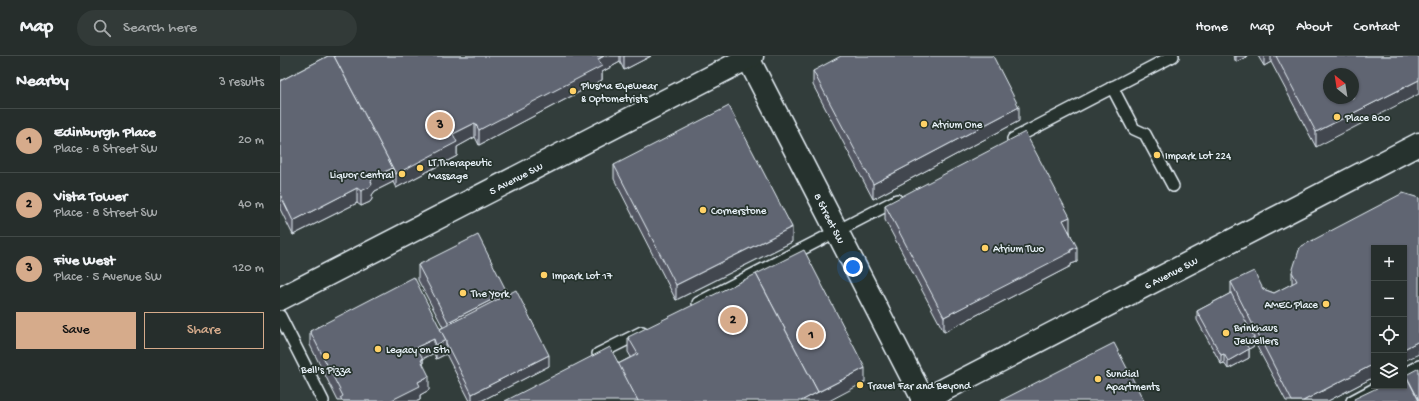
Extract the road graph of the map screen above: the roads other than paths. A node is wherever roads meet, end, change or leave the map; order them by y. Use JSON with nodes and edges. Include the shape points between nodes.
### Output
{"nodes":[{"id":1,"x":1173,"y":56,"type":"edge"},
{"id":2,"x":749,"y":57,"type":"edge"},
{"id":3,"x":1112,"y":87,"type":"junction"},
{"id":4,"x":1006,"y":143,"type":"edge"},
{"id":5,"x":1419,"y":144,"type":"edge"},
{"id":6,"x":1173,"y":186,"type":"dead end"},
{"id":7,"x":907,"y":195,"type":"edge"},
{"id":8,"x":837,"y":231,"type":"junction"},
{"id":9,"x":280,"y":299,"type":"edge"},
{"id":10,"x":689,"y":308,"type":"edge"},
{"id":11,"x":280,"y":316,"type":"edge"},
{"id":12,"x":654,"y":326,"type":"edge"},
{"id":13,"x":590,"y":358,"type":"edge"},
{"id":14,"x":1419,"y":366,"type":"edge"},
{"id":15,"x":1407,"y":372,"type":"edge"},
{"id":16,"x":1374,"y":389,"type":"edge"},
{"id":17,"x":323,"y":401,"type":"edge"},
{"id":18,"x":923,"y":401,"type":"edge"},
{"id":19,"x":1352,"y":401,"type":"edge"}],
"edges":[{"from":1,"to":3,"type":"lane"},
{"from":2,"to":8,"type":"main road","name":"8 Street SW"},
{"from":2,"to":9,"type":"main road","name":"5 Avenue SW"},
{"from":3,"to":4,"type":"lane"},
{"from":3,"to":6,"type":"lane","via":[[1134,129],[1146,134]]},
{"from":5,"to":18,"type":"main road","name":"6 Avenue SW"},
{"from":7,"to":8,"type":"lane"},
{"from":8,"to":10,"type":"lane"},
{"from":8,"to":18,"type":"main road","name":"8 Street SW"},
{"from":11,"to":17,"type":"lane"},
{"from":12,"to":13,"type":"lane"},
{"from":14,"to":15,"type":"lane"},
{"from":16,"to":19,"type":"lane"}]}
